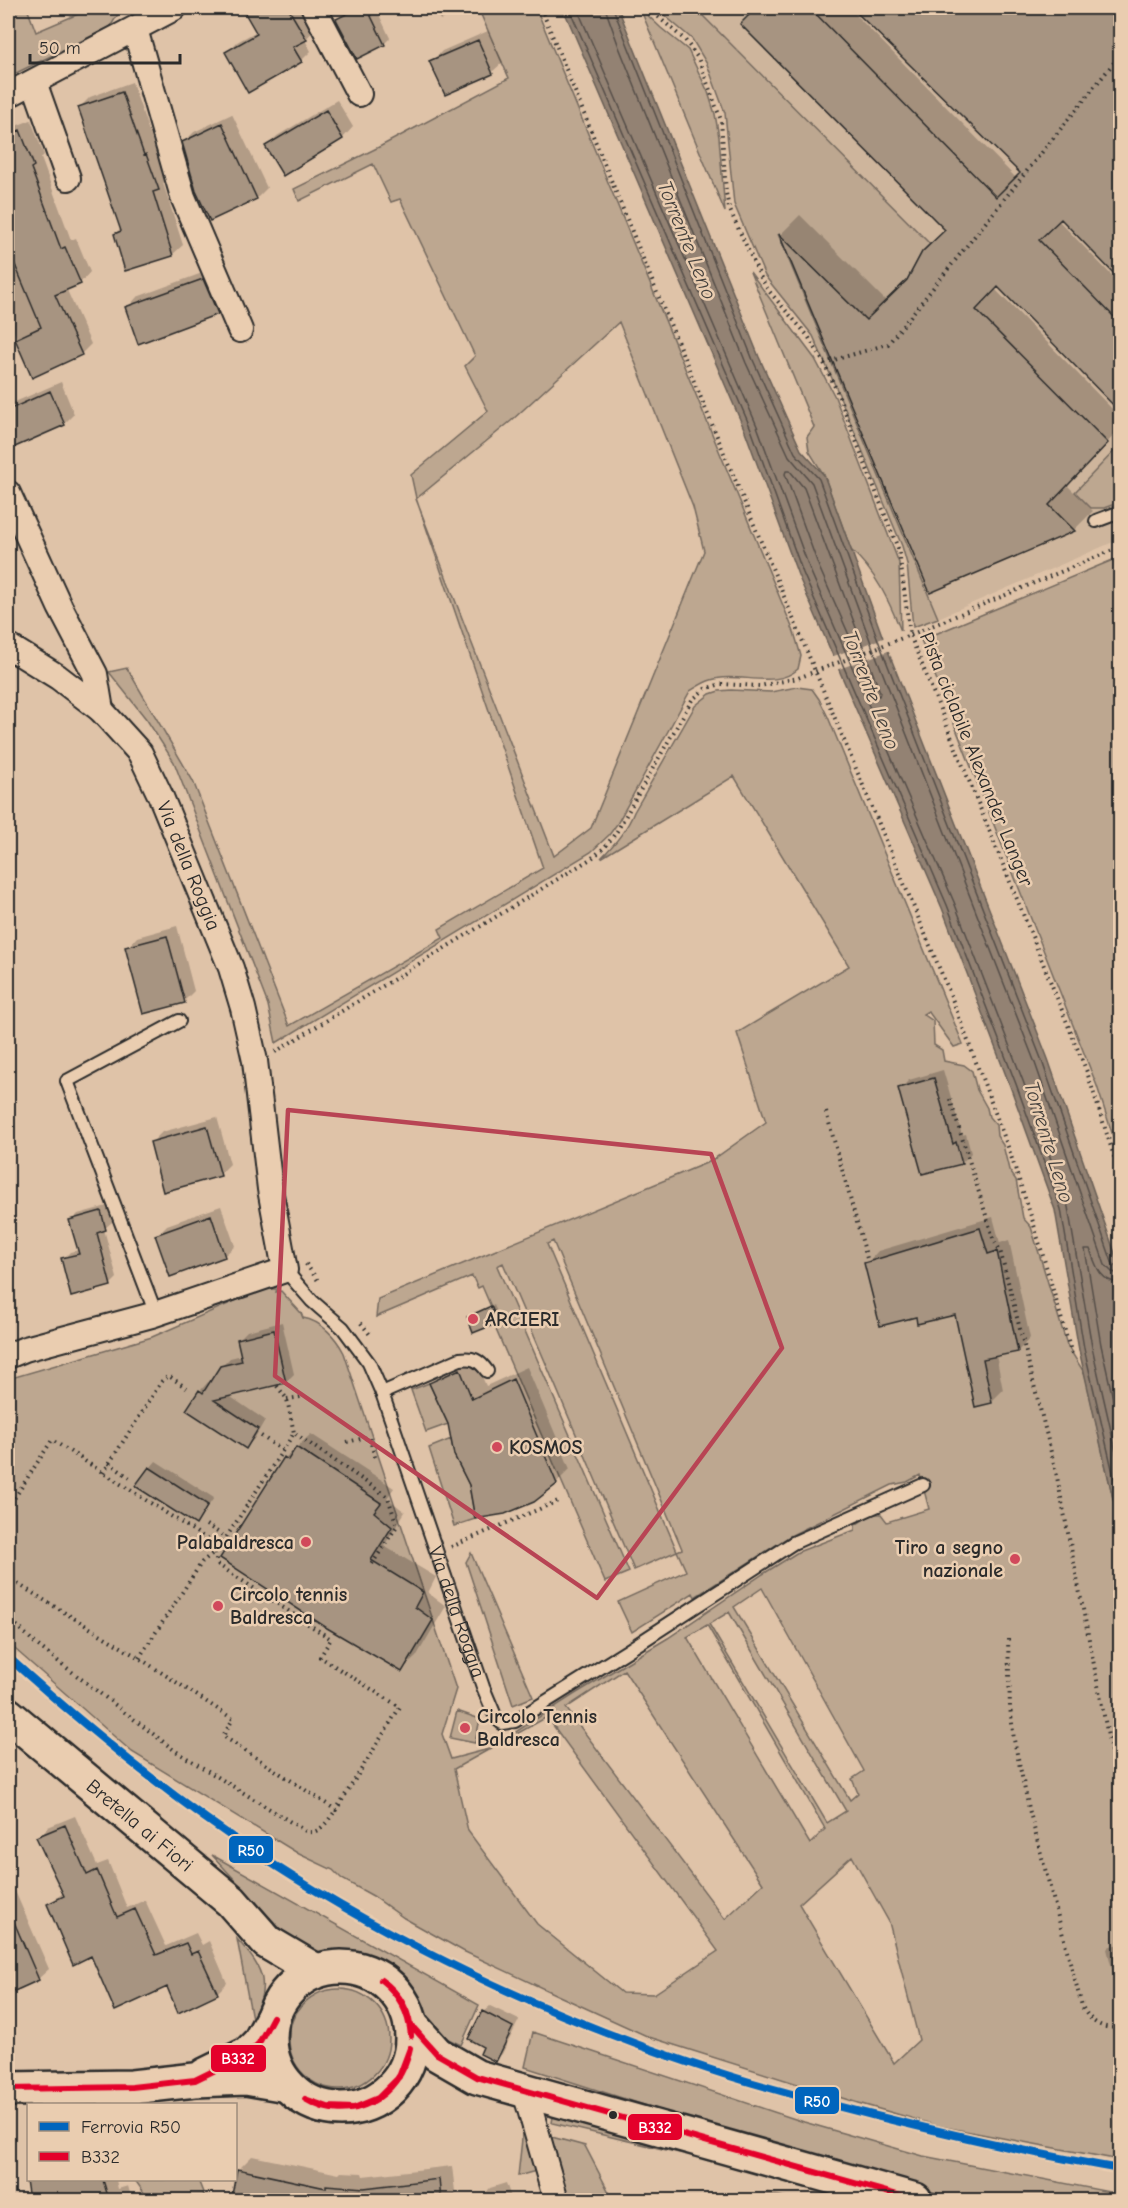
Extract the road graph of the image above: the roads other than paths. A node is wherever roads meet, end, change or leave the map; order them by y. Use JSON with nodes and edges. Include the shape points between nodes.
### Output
{"nodes":[{"id":1,"x":174,"y":8,"type":"edge"},
{"id":2,"x":314,"y":8,"type":"edge"},
{"id":3,"x":135,"y":29,"type":"junction"},
{"id":4,"x":34,"y":82,"type":"junction"},
{"id":5,"x":359,"y":94,"type":"dead end"},
{"id":6,"x":8,"y":96,"type":"edge"},
{"id":7,"x":68,"y":178,"type":"dead end"},
{"id":8,"x":240,"y":330,"type":"dead end"},
{"id":9,"x":8,"y":493,"type":"edge"},
{"id":10,"x":1120,"y":512,"type":"edge"},
{"id":11,"x":1096,"y":521,"type":"dead end"},
{"id":12,"x":8,"y":646,"type":"edge"},
{"id":13,"x":101,"y":710,"type":"junction"},
{"id":14,"x":179,"y":1021,"type":"dead end"},
{"id":15,"x":285,"y":1270,"type":"junction"},
{"id":16,"x":156,"y":1314,"type":"junction"},
{"id":17,"x":8,"y":1356,"type":"edge"},
{"id":18,"x":487,"y":1371,"type":"dead end"},
{"id":19,"x":382,"y":1393,"type":"junction"},
{"id":20,"x":923,"y":1485,"type":"dead end"},
{"id":21,"x":8,"y":1715,"type":"edge"},
{"id":22,"x":267,"y":1942,"type":"junction"},
{"id":23,"x":316,"y":1971,"type":"junction"},
{"id":24,"x":280,"y":2004,"type":"junction"},
{"id":25,"x":411,"y":2025,"type":"junction"},
{"id":26,"x":477,"y":2077,"type":"junction"},
{"id":27,"x":195,"y":2080,"type":"junction"},
{"id":28,"x":287,"y":2085,"type":"junction"},
{"id":29,"x":394,"y":2086,"type":"junction"},
{"id":30,"x":8,"y":2089,"type":"edge"},
{"id":31,"x":525,"y":2092,"type":"junction"},
{"id":32,"x":834,"y":2188,"type":"edge"},
{"id":33,"x":903,"y":2199,"type":"edge"},
{"id":34,"x":556,"y":2200,"type":"edge"}],
"edges":[{"from":1,"to":3,"type":"street"},
{"from":2,"to":5,"type":"street"},
{"from":3,"to":4,"type":"street"},
{"from":3,"to":8,"type":"street","via":[[183,197]]},
{"from":4,"to":6,"type":"street"},
{"from":4,"to":7,"type":"street"},
{"from":9,"to":13,"type":"street","via":[[95,674]]},
{"from":10,"to":11,"type":"lane"},
{"from":12,"to":13,"type":"street","name":"Via della Roggia"},
{"from":13,"to":15,"type":"street","name":"Via della Roggia","via":[[140,753],[231,968],[255,1061],[270,1189]]},
{"from":14,"to":16,"type":"lane","via":[[67,1081]]},
{"from":15,"to":16,"type":"street"},
{"from":15,"to":19,"type":"lane","name":"Via della Roggia","via":[[343,1328],[369,1363]]},
{"from":16,"to":17,"type":"street"},
{"from":18,"to":19,"type":"lane","via":[[477,1360],[460,1359]]},
{"from":19,"to":20,"type":"lane","name":"Via della Roggia","via":[[483,1687],[502,1723],[515,1720],[627,1651],[793,1543]]},
{"from":21,"to":22,"type":"main road","name":"Bretella ai Fiori","via":[[231,1901]]},
{"from":22,"to":23,"type":"main road","name":"Bretella ai Fiori"},
{"from":22,"to":24,"type":"main road","name":"Bretella ai Fiori"},
{"from":23,"to":24,"type":"main road","via":[[301,1980]]},
{"from":23,"to":25,"type":"main road","via":[[341,1967],[365,1971],[387,1983],[403,2002]]},
{"from":24,"to":27,"type":"main road","via":[[259,2043],[248,2054]]},
{"from":24,"to":28,"type":"main road","via":[[270,2037],[272,2057]]},
{"from":25,"to":26,"type":"main road","via":[[436,2054]]},
{"from":25,"to":29,"type":"main road","via":[[408,2063]]},
{"from":26,"to":29,"type":"main road","via":[[424,2077]]},
{"from":26,"to":31,"type":"main road"},
{"from":27,"to":28,"type":"main road","via":[[246,2078]]},
{"from":27,"to":30,"type":"main road","via":[[132,2087]]},
{"from":28,"to":29,"type":"main road","via":[[310,2103],[329,2109],[369,2104]]},
{"from":31,"to":32,"type":"main road"},
{"from":31,"to":34,"type":"street"},
{"from":32,"to":33,"type":"main road"}]}
